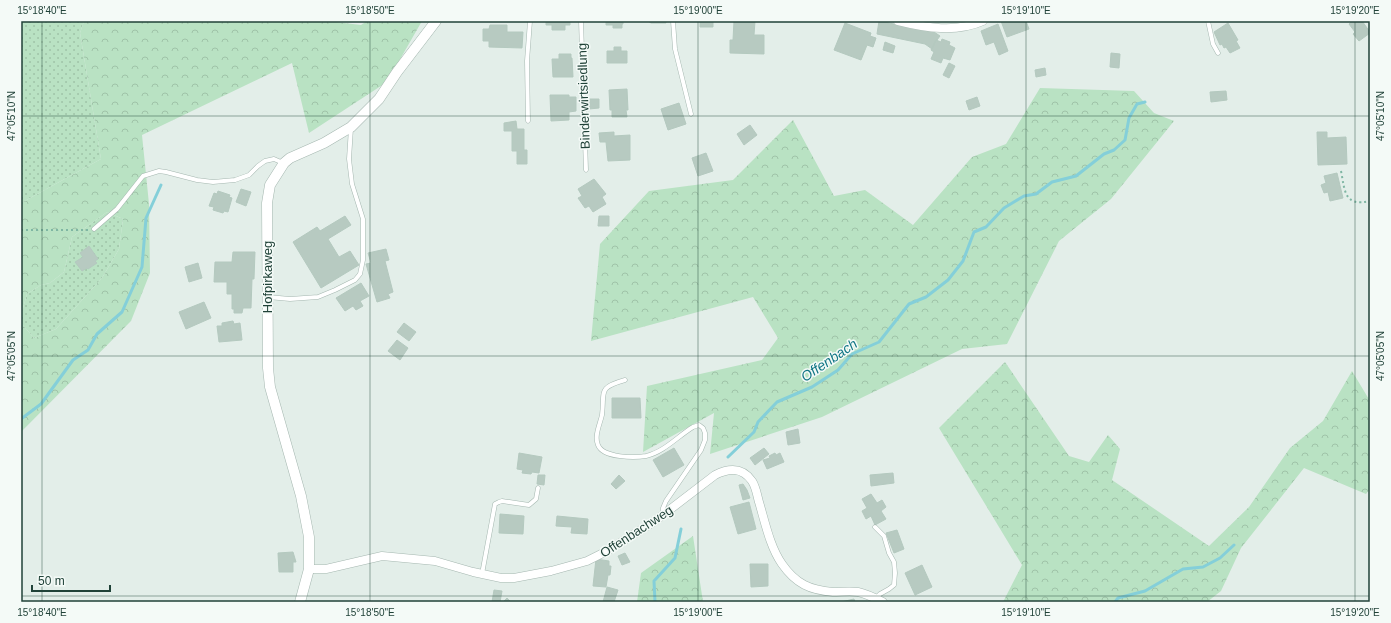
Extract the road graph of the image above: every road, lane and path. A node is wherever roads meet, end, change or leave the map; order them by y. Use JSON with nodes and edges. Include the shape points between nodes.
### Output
{"nodes":[{"id":1,"x":436,"y":21,"type":"edge"},
{"id":2,"x":530,"y":21,"type":"edge"},
{"id":3,"x":581,"y":21,"type":"edge"},
{"id":4,"x":672,"y":21,"type":"edge"},
{"id":5,"x":898,"y":21,"type":"edge"},
{"id":6,"x":983,"y":21,"type":"edge"},
{"id":7,"x":1208,"y":21,"type":"edge"},
{"id":8,"x":1218,"y":53,"type":"dead end"},
{"id":9,"x":691,"y":114,"type":"dead end"},
{"id":10,"x":528,"y":121,"type":"dead end"},
{"id":11,"x":350,"y":127,"type":"junction"},
{"id":12,"x":284,"y":163,"type":"junction"},
{"id":13,"x":586,"y":170,"type":"dead end"},
{"id":14,"x":1341,"y":171,"type":"dead end"},
{"id":15,"x":1370,"y":201,"type":"edge"},
{"id":16,"x":94,"y":228,"type":"joint"},
{"id":17,"x":21,"y":230,"type":"edge"},
{"id":18,"x":267,"y":297,"type":"junction"},
{"id":19,"x":625,"y":380,"type":"dead end"},
{"id":20,"x":538,"y":488,"type":"dead end"},
{"id":21,"x":663,"y":515,"type":"junction"},
{"id":22,"x":876,"y":527,"type":"dead end"},
{"id":23,"x":309,"y":569,"type":"junction"},
{"id":24,"x":482,"y":574,"type":"junction"},
{"id":25,"x":875,"y":598,"type":"junction"},
{"id":26,"x":300,"y":602,"type":"edge"},
{"id":27,"x":883,"y":602,"type":"edge"}],
"edges":[{"from":1,"to":11,"type":"street","name":"Hofpirkaweg","via":[[379,99]]},
{"from":2,"to":10,"type":"lane","via":[[527,56]]},
{"from":3,"to":13,"type":"lane","name":"Binderwirtsiedlung"},
{"from":4,"to":9,"type":"lane","via":[[675,49]]},
{"from":5,"to":6,"type":"street","via":[[935,28],[968,27]]},
{"from":7,"to":8,"type":"lane","via":[[1213,44]]},
{"from":11,"to":12,"type":"street","name":"Hofpirkaweg"},
{"from":11,"to":18,"type":"lane","via":[[349,159],[352,184],[363,219],[363,260],[360,274],[355,280],[318,297]]},
{"from":12,"to":16,"type":"lane","via":[[274,159],[265,161],[249,175],[235,180],[213,182],[166,172],[143,176],[117,209]]},
{"from":12,"to":18,"type":"street","name":"Hofpirkaweg","via":[[270,185],[267,203]]},
{"from":14,"to":15,"type":"path","via":[[1347,197],[1351,201],[1362,203]]},
{"from":16,"to":17,"type":"path"},
{"from":18,"to":23,"type":"street","name":"Hofpirkaweg","via":[[270,387],[301,496],[309,537]]},
{"from":19,"to":21,"type":"lane","via":[[610,384],[602,398],[602,416],[597,438],[602,451],[620,456],[646,456],[657,452],[693,427],[703,428],[705,433],[701,450],[666,501]]},
{"from":20,"to":24,"type":"lane","via":[[536,499],[529,505],[502,501],[495,504]]},
{"from":21,"to":24,"type":"street","name":"Offenbachweg","via":[[587,561],[514,578]]},
{"from":21,"to":25,"type":"street","name":"Offenbachweg","via":[[715,475],[725,470],[737,470],[753,483],[771,542],[781,563],[800,584],[812,589],[833,592],[858,592]]},
{"from":22,"to":25,"type":"lane","via":[[884,536],[894,562],[895,573],[894,585]]},
{"from":23,"to":24,"type":"street","name":"Offenbachweg","via":[[326,569],[382,556],[435,561]]},
{"from":23,"to":26,"type":"street","name":"Hofpirkaweg"},
{"from":25,"to":27,"type":"street","name":"Offenbachweg"}]}
